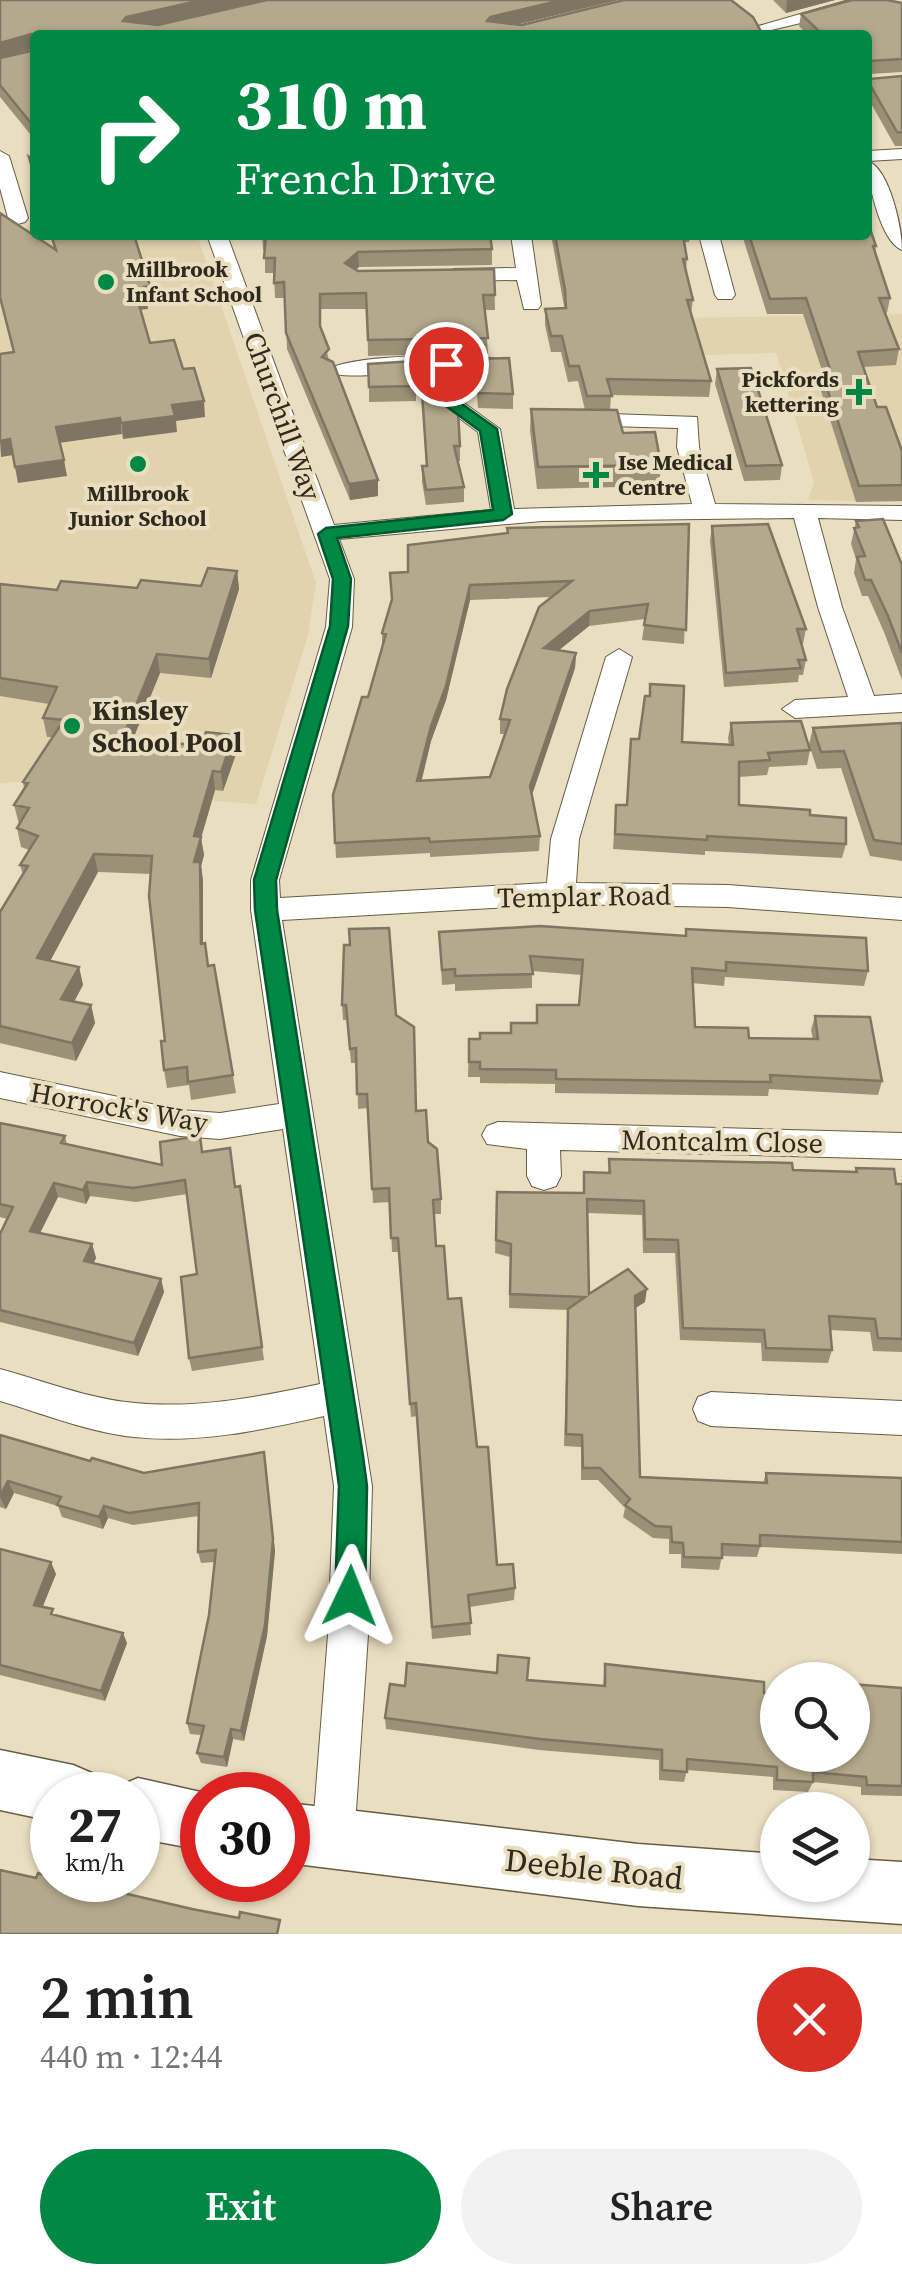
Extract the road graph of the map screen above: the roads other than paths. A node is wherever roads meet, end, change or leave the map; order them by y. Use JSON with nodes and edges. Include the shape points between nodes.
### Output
{"nodes":[{"id":1,"x":861,"y":0,"type":"edge"},
{"id":2,"x":882,"y":4,"type":"edge"},
{"id":3,"x":762,"y":27,"type":"edge"},
{"id":4,"x":902,"y":154,"type":"edge"},
{"id":5,"x":872,"y":156,"type":"edge"},
{"id":6,"x":1,"y":165,"type":"edge"},
{"id":7,"x":876,"y":203,"type":"edge"},
{"id":8,"x":18,"y":218,"type":"dead end"},
{"id":9,"x":219,"y":240,"type":"edge"},
{"id":10,"x":522,"y":240,"type":"edge"},
{"id":11,"x":710,"y":240,"type":"edge"},
{"id":12,"x":902,"y":244,"type":"edge"},
{"id":13,"x":526,"y":274,"type":"junction"},
{"id":14,"x":438,"y":276,"type":"edge"},
{"id":15,"x":725,"y":295,"type":"dead end"},
{"id":16,"x":531,"y":304,"type":"dead end"},
{"id":17,"x":446,"y":364,"type":"junction"},
{"id":18,"x":489,"y":364,"type":"edge"},
{"id":19,"x":337,"y":371,"type":"edge"},
{"id":20,"x":553,"y":422,"type":"edge"},
{"id":21,"x":705,"y":509,"type":"junction"},
{"id":22,"x":804,"y":511,"type":"junction"},
{"id":23,"x":902,"y":513,"type":"edge"},
{"id":24,"x":503,"y":514,"type":"junction"},
{"id":25,"x":326,"y":534,"type":"junction"},
{"id":26,"x":619,"y":657,"type":"dead end"},
{"id":27,"x":902,"y":704,"type":"edge"},
{"id":28,"x":864,"y":705,"type":"junction"},
{"id":29,"x":795,"y":709,"type":"dead end"},
{"id":30,"x":562,"y":893,"type":"junction"},
{"id":31,"x":902,"y":909,"type":"edge"},
{"id":32,"x":266,"y":910,"type":"junction"},
{"id":33,"x":0,"y":1085,"type":"edge"},
{"id":34,"x":298,"y":1114,"type":"junction"},
{"id":35,"x":498,"y":1135,"type":"dead end"},
{"id":36,"x":543,"y":1136,"type":"junction"},
{"id":37,"x":902,"y":1146,"type":"edge"},
{"id":38,"x":544,"y":1176,"type":"dead end"},
{"id":39,"x":0,"y":1385,"type":"edge"},
{"id":40,"x":342,"y":1396,"type":"junction"},
{"id":41,"x":711,"y":1409,"type":"dead end"},
{"id":42,"x":902,"y":1418,"type":"edge"},
{"id":43,"x":0,"y":1780,"type":"edge"},
{"id":44,"x":30,"y":1786,"type":"edge"},
{"id":45,"x":310,"y":1836,"type":"edge"},
{"id":46,"x":902,"y":1893,"type":"edge"}],
"edges":[{"from":1,"to":2,"type":"street"},
{"from":1,"to":3,"type":"street"},
{"from":4,"to":5,"type":"street"},
{"from":6,"to":8,"type":"street"},
{"from":7,"to":12,"type":"street"},
{"from":9,"to":25,"type":"street","name":"Churchill Way"},
{"from":10,"to":13,"type":"street"},
{"from":11,"to":15,"type":"street"},
{"from":13,"to":14,"type":"street"},
{"from":13,"to":16,"type":"street"},
{"from":17,"to":18,"type":"street"},
{"from":17,"to":19,"type":"street"},
{"from":17,"to":24,"type":"street","via":[[454,406],[488,429]]},
{"from":20,"to":21,"type":"street","via":[[689,422],[688,447]]},
{"from":21,"to":22,"type":"street"},
{"from":21,"to":24,"type":"street"},
{"from":22,"to":23,"type":"street"},
{"from":22,"to":28,"type":"street"},
{"from":24,"to":25,"type":"street"},
{"from":25,"to":32,"type":"street","name":"Churchill Way","via":[[342,579],[339,626],[272,850]]},
{"from":26,"to":30,"type":"street","via":[[565,840]]},
{"from":27,"to":28,"type":"street"},
{"from":28,"to":29,"type":"street"},
{"from":30,"to":31,"type":"street","name":"Templar Road"},
{"from":30,"to":32,"type":"street","name":"Templar Road"},
{"from":32,"to":34,"type":"street","name":"Churchill Way"},
{"from":33,"to":34,"type":"street","name":"Horrock's Way","via":[[180,1124],[220,1126]]},
{"from":34,"to":40,"type":"street","name":"Churchill Way"},
{"from":35,"to":36,"type":"street","name":"Montcalm Close"},
{"from":36,"to":37,"type":"street","name":"Montcalm Close"},
{"from":36,"to":38,"type":"street"},
{"from":39,"to":40,"type":"street","via":[[132,1420],[172,1422]]},
{"from":40,"to":45,"type":"street","name":"Churchill Way","via":[[353,1486],[352,1557]]},
{"from":41,"to":42,"type":"street"},
{"from":43,"to":44,"type":"street"},
{"from":45,"to":46,"type":"street","name":"Deeble Road","via":[[638,1875]]}]}
